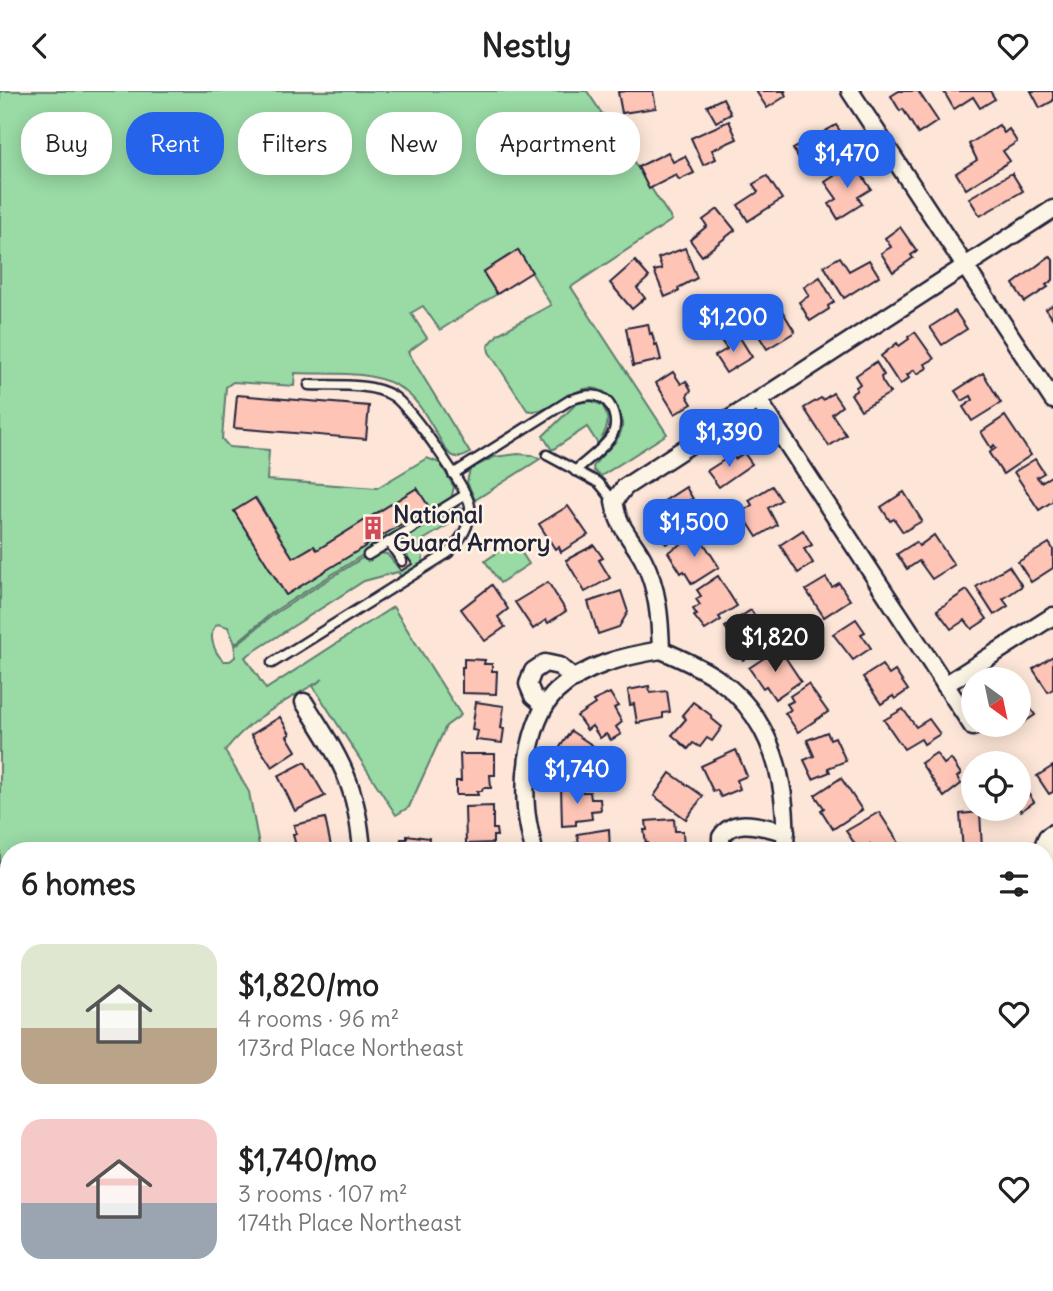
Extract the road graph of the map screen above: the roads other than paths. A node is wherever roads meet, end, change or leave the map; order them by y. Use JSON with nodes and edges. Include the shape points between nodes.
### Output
{"nodes":[{"id":1,"x":850,"y":91,"type":"edge"},
{"id":2,"x":1053,"y":209,"type":"edge"},
{"id":3,"x":966,"y":266,"type":"junction"},
{"id":4,"x":309,"y":385,"type":"dead end"},
{"id":5,"x":1053,"y":400,"type":"edge"},
{"id":6,"x":759,"y":401,"type":"junction"},
{"id":7,"x":547,"y":455,"type":"dead end"},
{"id":8,"x":575,"y":471,"type":"junction"},
{"id":9,"x":453,"y":474,"type":"junction"},
{"id":10,"x":465,"y":495,"type":"junction"},
{"id":11,"x":614,"y":501,"type":"junction"},
{"id":12,"x":389,"y":542,"type":"junction"},
{"id":13,"x":368,"y":555,"type":"dead end"},
{"id":14,"x":402,"y":561,"type":"dead end"},
{"id":15,"x":1053,"y":616,"type":"edge"},
{"id":16,"x":661,"y":650,"type":"junction"},
{"id":17,"x":272,"y":663,"type":"dead end"},
{"id":18,"x":574,"y":679,"type":"junction"},
{"id":19,"x":945,"y":685,"type":"junction"},
{"id":20,"x":304,"y":702,"type":"dead end"},
{"id":21,"x":545,"y":706,"type":"junction"},
{"id":22,"x":961,"y":709,"type":"edge"},
{"id":23,"x":786,"y":832,"type":"junction"},
{"id":24,"x":361,"y":842,"type":"edge"},
{"id":25,"x":532,"y":842,"type":"edge"},
{"id":26,"x":721,"y":842,"type":"edge"},
{"id":27,"x":785,"y":842,"type":"edge"}],
"edges":[{"from":1,"to":3,"type":"street"},
{"from":2,"to":3,"type":"street"},
{"from":3,"to":5,"type":"street"},
{"from":3,"to":6,"type":"street"},
{"from":4,"to":9,"type":"lane","via":[[369,388],[394,396]]},
{"from":6,"to":11,"type":"street","via":[[625,487]]},
{"from":6,"to":19,"type":"street"},
{"from":7,"to":8,"type":"lane"},
{"from":8,"to":9,"type":"lane","via":[[613,434],[615,417],[605,399],[598,396],[570,400]]},
{"from":8,"to":11,"type":"lane","via":[[599,483]]},
{"from":9,"to":10,"type":"lane"},
{"from":10,"to":12,"type":"lane"},
{"from":10,"to":17,"type":"lane","via":[[470,503],[468,525],[448,553]]},
{"from":11,"to":16,"type":"street","via":[[616,517],[652,582],[661,621]]},
{"from":12,"to":13,"type":"lane"},
{"from":12,"to":14,"type":"lane"},
{"from":15,"to":19,"type":"street"},
{"from":16,"to":18,"type":"street","via":[[608,662]]},
{"from":16,"to":23,"type":"street","via":[[716,677],[759,724],[780,775]]},
{"from":18,"to":21,"type":"street"},
{"from":18,"to":21,"type":"street","via":[[559,666],[545,663],[533,671],[528,684]]},
{"from":19,"to":22,"type":"street"},
{"from":20,"to":24,"type":"street","via":[[351,784]]},
{"from":21,"to":25,"type":"street","via":[[533,734],[526,770]]},
{"from":23,"to":26,"type":"street","via":[[734,825]]},
{"from":23,"to":27,"type":"street"}]}
